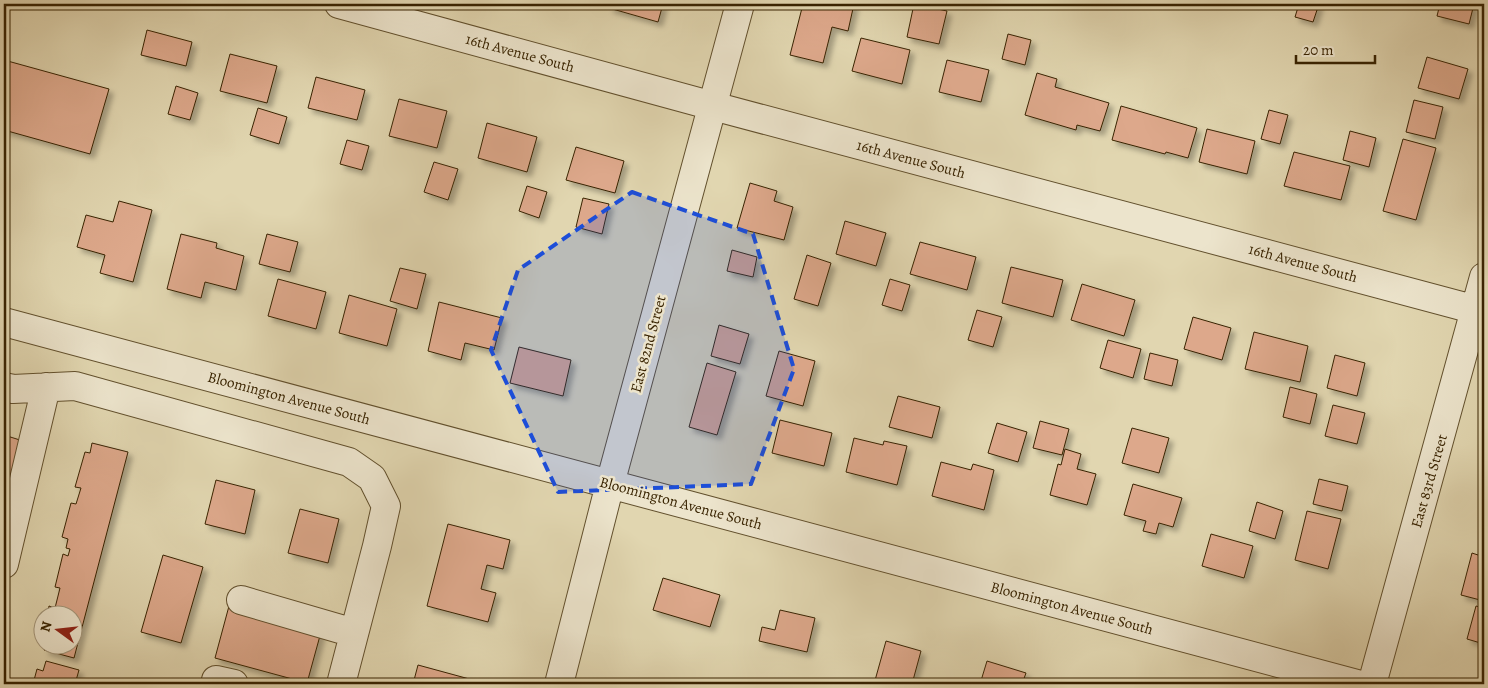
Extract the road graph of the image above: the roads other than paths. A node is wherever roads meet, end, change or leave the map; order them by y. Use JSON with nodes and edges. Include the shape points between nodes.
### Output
{"nodes":[{"id":1,"x":339,"y":4,"type":"edge"},
{"id":2,"x":740,"y":4,"type":"edge"},
{"id":3,"x":713,"y":106,"type":"junction"},
{"id":4,"x":1484,"y":277,"type":"edge"},
{"id":5,"x":1480,"y":311,"type":"edge"},
{"id":6,"x":4,"y":322,"type":"edge"},
{"id":7,"x":4,"y":387,"type":"edge"},
{"id":8,"x":46,"y":387,"type":"junction"},
{"id":9,"x":610,"y":484,"type":"junction"},
{"id":10,"x":4,"y":564,"type":"edge"},
{"id":11,"x":241,"y":600,"type":"dead end"},
{"id":12,"x":354,"y":633,"type":"junction"},
{"id":13,"x":341,"y":684,"type":"edge"},
{"id":14,"x":559,"y":684,"type":"edge"},
{"id":15,"x":1357,"y":684,"type":"edge"},
{"id":16,"x":1372,"y":684,"type":"edge"}],
"edges":[{"from":1,"to":3,"type":"street","name":"16th Avenue South"},
{"from":2,"to":3,"type":"street","name":"East 82nd Street"},
{"from":3,"to":5,"type":"street","name":"16th Avenue South"},
{"from":3,"to":9,"type":"street","name":"East 82nd Street"},
{"from":4,"to":5,"type":"street","name":"East 83rd Street"},
{"from":5,"to":16,"type":"street","name":"East 83rd Street"},
{"from":6,"to":9,"type":"street","name":"Bloomington Avenue South"},
{"from":7,"to":8,"type":"street"},
{"from":8,"to":10,"type":"street"},
{"from":8,"to":12,"type":"street","via":[[75,386],[299,447],[349,462],[372,478],[386,506]]},
{"from":9,"to":14,"type":"street","name":"East 82nd Street"},
{"from":9,"to":15,"type":"street","name":"Bloomington Avenue South"},
{"from":11,"to":12,"type":"street"},
{"from":12,"to":13,"type":"street"}]}
